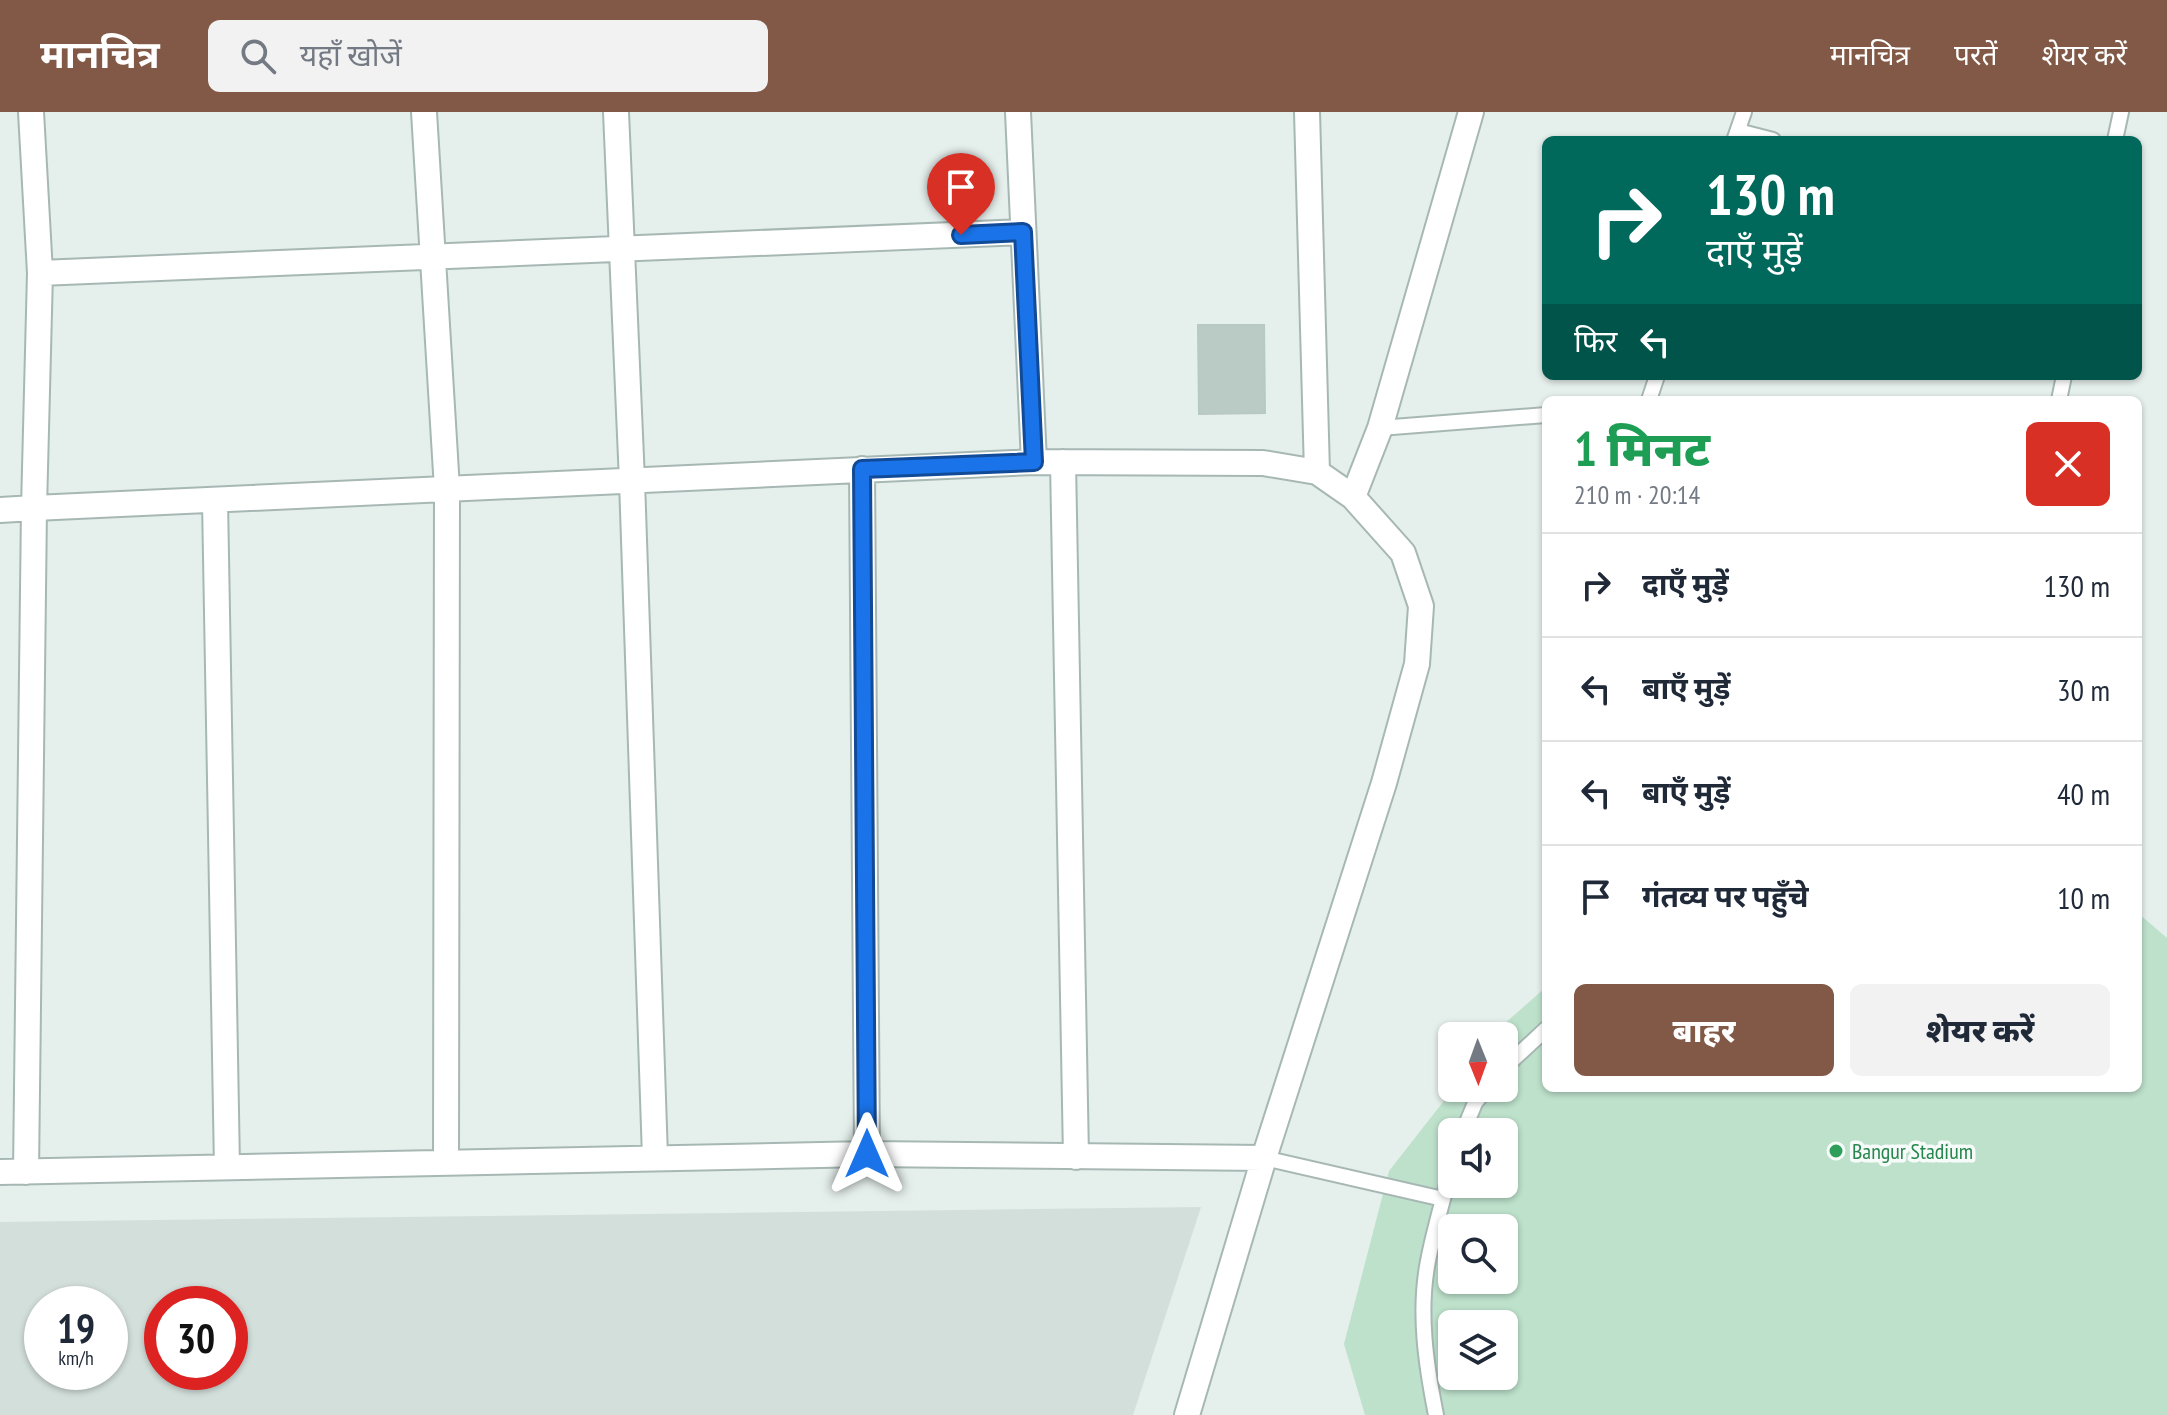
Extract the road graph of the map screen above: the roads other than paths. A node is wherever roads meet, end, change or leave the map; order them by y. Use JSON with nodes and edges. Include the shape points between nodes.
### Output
{"nodes":[{"id":1,"x":31,"y":112,"type":"edge"},
{"id":2,"x":424,"y":112,"type":"edge"},
{"id":3,"x":616,"y":112,"type":"edge"},
{"id":4,"x":1018,"y":112,"type":"edge"},
{"id":5,"x":1307,"y":112,"type":"edge"},
{"id":6,"x":1471,"y":112,"type":"edge"},
{"id":7,"x":1744,"y":112,"type":"edge"},
{"id":8,"x":2121,"y":112,"type":"edge"},
{"id":9,"x":1736,"y":136,"type":"edge"},
{"id":10,"x":2116,"y":136,"type":"edge"},
{"id":11,"x":1023,"y":232,"type":"junction"},
{"id":12,"x":621,"y":249,"type":"junction"},
{"id":13,"x":432,"y":257,"type":"junction"},
{"id":14,"x":40,"y":273,"type":"junction"},
{"id":15,"x":1542,"y":415,"type":"edge"},
{"id":16,"x":1380,"y":428,"type":"junction"},
{"id":17,"x":1034,"y":462,"type":"junction"},
{"id":18,"x":1063,"y":462,"type":"junction"},
{"id":19,"x":862,"y":469,"type":"junction"},
{"id":20,"x":1317,"y":472,"type":"junction"},
{"id":21,"x":632,"y":481,"type":"junction"},
{"id":22,"x":447,"y":489,"type":"junction"},
{"id":23,"x":1353,"y":497,"type":"junction"},
{"id":24,"x":215,"y":501,"type":"junction"},
{"id":25,"x":34,"y":508,"type":"junction"},
{"id":26,"x":0,"y":510,"type":"edge"},
{"id":27,"x":1542,"y":1033,"type":"edge"},
{"id":28,"x":1518,"y":1055,"type":"edge"},
{"id":29,"x":867,"y":1154,"type":"junction"},
{"id":30,"x":655,"y":1157,"type":"junction"},
{"id":31,"x":1076,"y":1157,"type":"junction"},
{"id":32,"x":1264,"y":1158,"type":"junction"},
{"id":33,"x":446,"y":1162,"type":"junction"},
{"id":34,"x":227,"y":1167,"type":"junction"},
{"id":35,"x":0,"y":1172,"type":"edge"},
{"id":36,"x":26,"y":1172,"type":"junction"},
{"id":37,"x":1443,"y":1199,"type":"joint"},
{"id":38,"x":1187,"y":1415,"type":"edge"},
{"id":39,"x":1436,"y":1415,"type":"edge"}],
"edges":[{"from":1,"to":14,"type":"street"},
{"from":2,"to":13,"type":"street"},
{"from":3,"to":12,"type":"street"},
{"from":4,"to":11,"type":"street"},
{"from":5,"to":20,"type":"street"},
{"from":6,"to":16,"type":"street"},
{"from":7,"to":9,"type":"lane"},
{"from":8,"to":10,"type":"lane"},
{"from":11,"to":12,"type":"street"},
{"from":11,"to":17,"type":"street"},
{"from":12,"to":13,"type":"street"},
{"from":12,"to":21,"type":"street"},
{"from":13,"to":14,"type":"street"},
{"from":13,"to":22,"type":"street"},
{"from":14,"to":25,"type":"street"},
{"from":15,"to":16,"type":"lane"},
{"from":16,"to":23,"type":"street"},
{"from":17,"to":18,"type":"street"},
{"from":17,"to":19,"type":"street"},
{"from":18,"to":20,"type":"street","via":[[1263,463]]},
{"from":18,"to":31,"type":"street"},
{"from":19,"to":21,"type":"street"},
{"from":19,"to":29,"type":"street"},
{"from":20,"to":23,"type":"street"},
{"from":21,"to":22,"type":"street"},
{"from":21,"to":30,"type":"street"},
{"from":22,"to":24,"type":"street"},
{"from":22,"to":33,"type":"street"},
{"from":23,"to":32,"type":"street","via":[[1403,553],[1421,606],[1417,664]]},
{"from":24,"to":25,"type":"street"},
{"from":24,"to":34,"type":"street"},
{"from":25,"to":26,"type":"street"},
{"from":25,"to":36,"type":"street"},
{"from":27,"to":28,"type":"lane"},
{"from":29,"to":30,"type":"street"},
{"from":29,"to":31,"type":"street"},
{"from":30,"to":33,"type":"street"},
{"from":31,"to":32,"type":"street"},
{"from":32,"to":37,"type":"lane"},
{"from":32,"to":38,"type":"street"},
{"from":33,"to":34,"type":"street"},
{"from":34,"to":36,"type":"street"},
{"from":35,"to":36,"type":"street"},
{"from":37,"to":39,"type":"lane","via":[[1423,1314]]}]}
